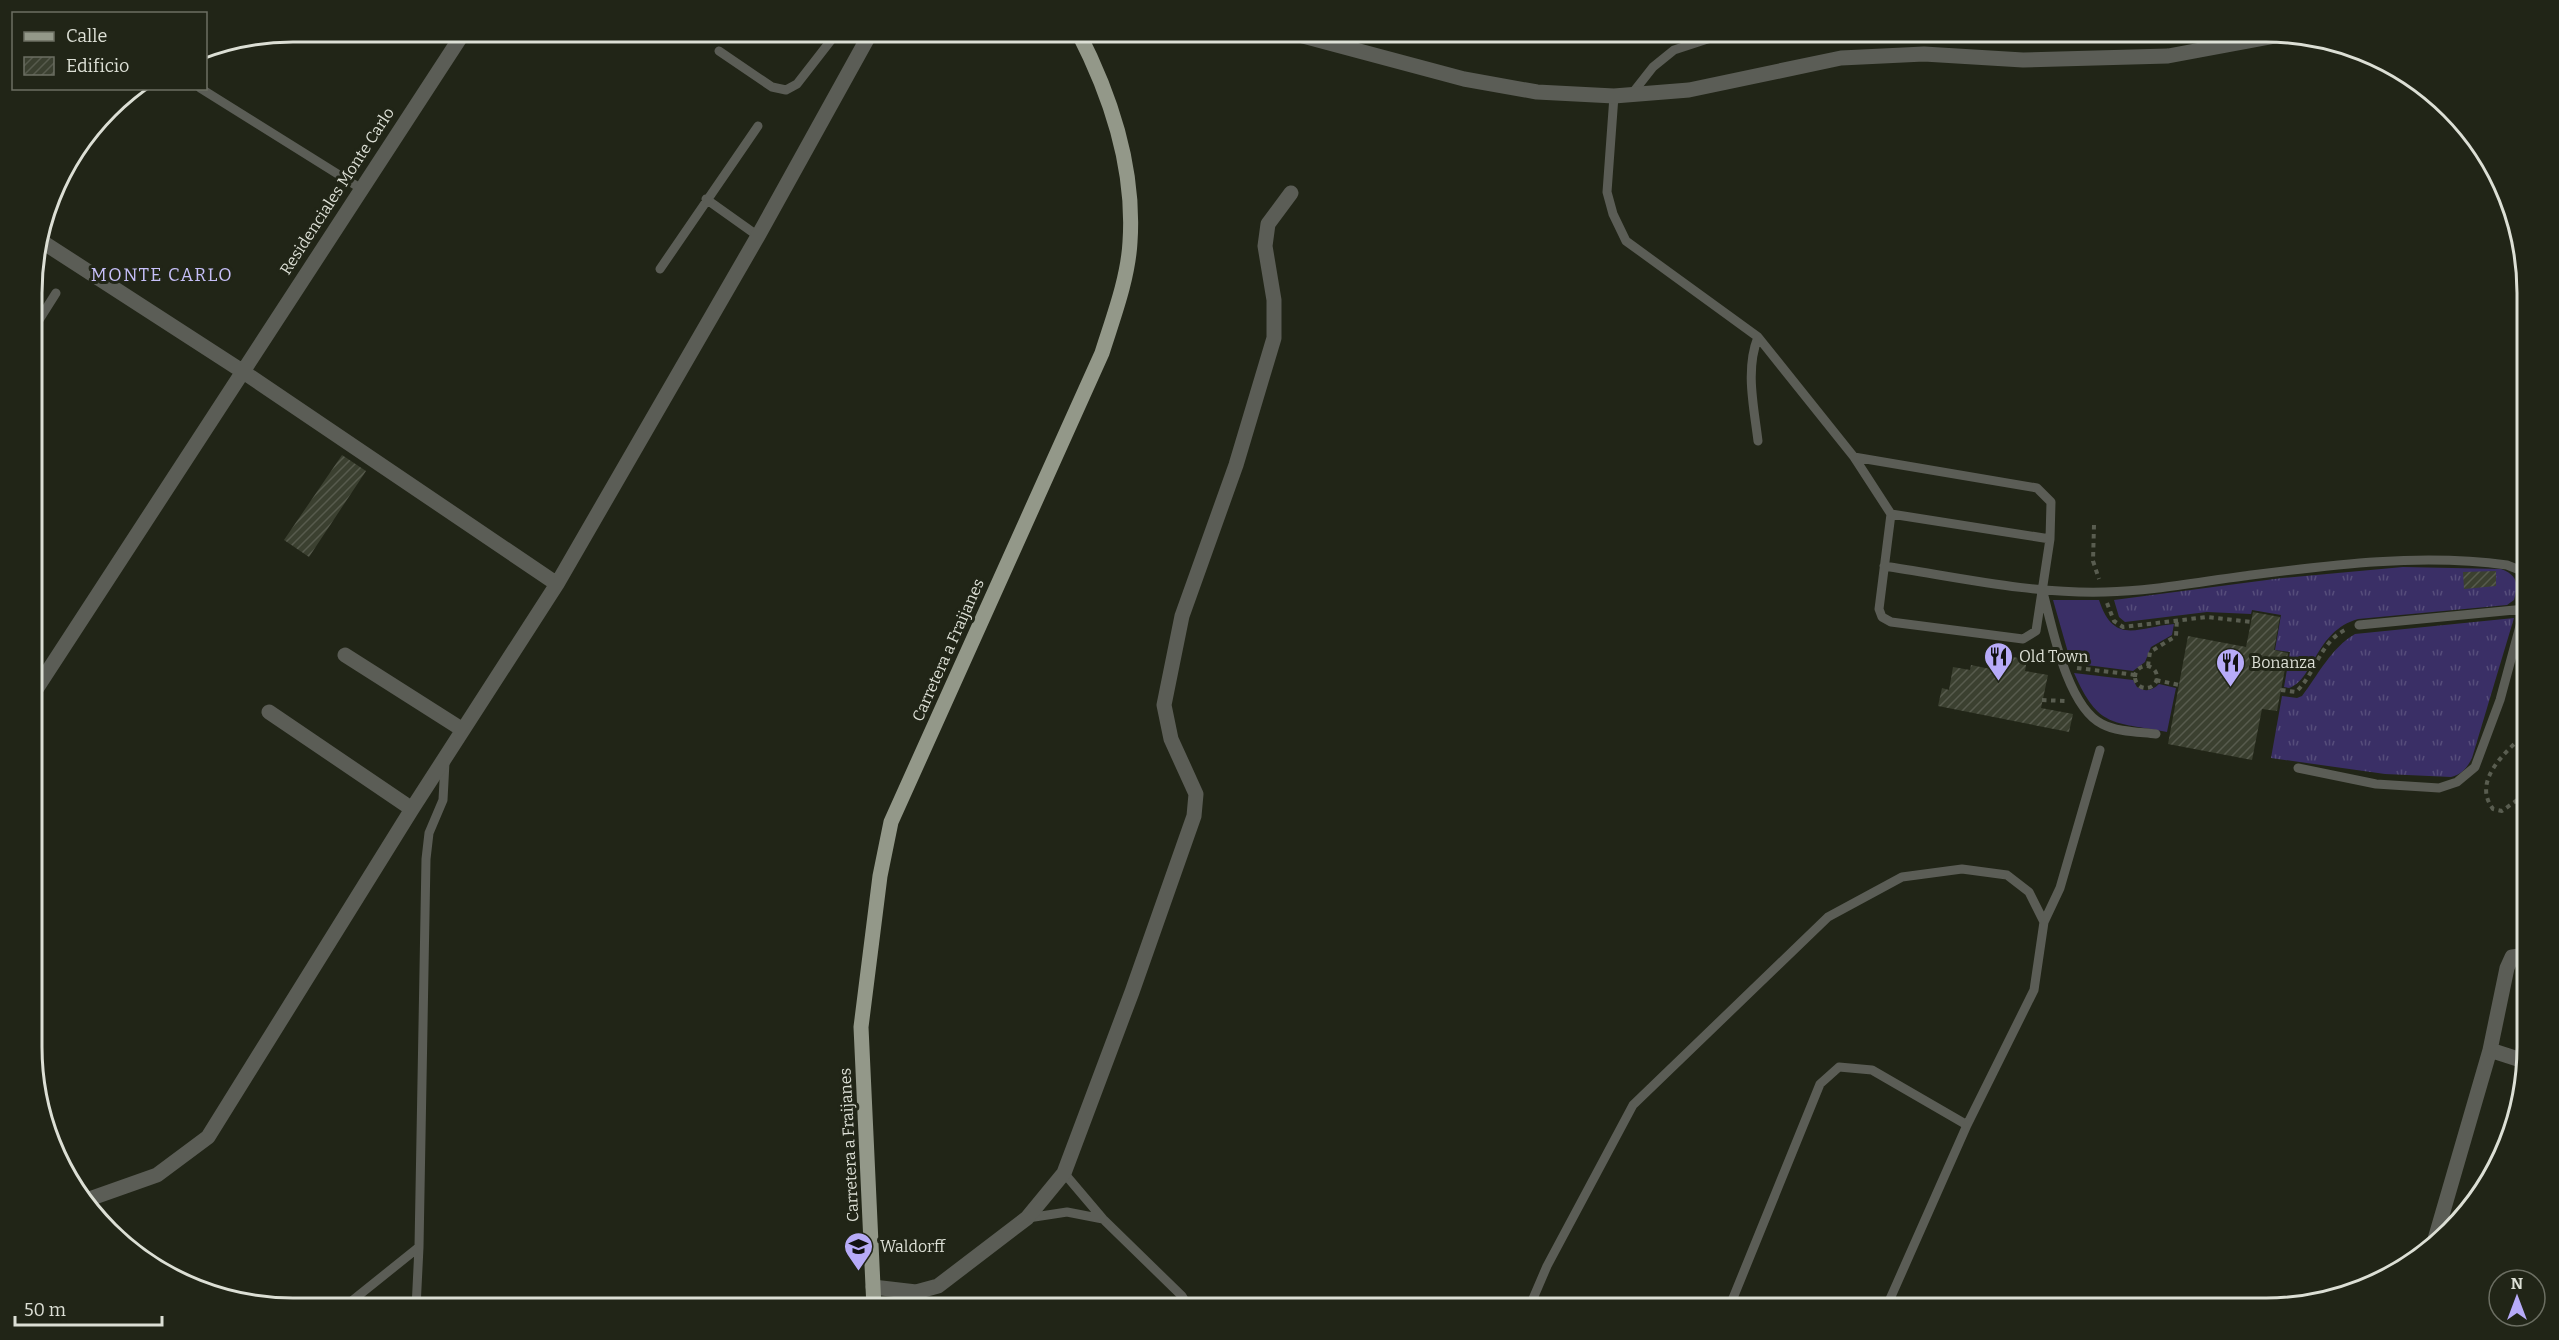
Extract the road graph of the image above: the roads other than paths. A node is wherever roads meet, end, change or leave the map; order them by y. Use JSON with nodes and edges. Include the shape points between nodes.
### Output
{"nodes":[{"id":1,"x":457,"y":42,"type":"edge"},
{"id":2,"x":830,"y":42,"type":"edge"},
{"id":3,"x":865,"y":42,"type":"edge"},
{"id":4,"x":1083,"y":42,"type":"edge"},
{"id":5,"x":1325,"y":42,"type":"edge"},
{"id":6,"x":1698,"y":42,"type":"edge"},
{"id":7,"x":2251,"y":42,"type":"edge"},
{"id":8,"x":719,"y":51,"type":"dead end"},
{"id":9,"x":203,"y":90,"type":"edge"},
{"id":10,"x":1614,"y":96,"type":"junction"},
{"id":11,"x":1630,"y":96,"type":"junction"},
{"id":12,"x":758,"y":126,"type":"dead end"},
{"id":13,"x":360,"y":188,"type":"junction"},
{"id":14,"x":1291,"y":193,"type":"dead end"},
{"id":15,"x":706,"y":199,"type":"junction"},
{"id":16,"x":758,"y":236,"type":"junction"},
{"id":17,"x":47,"y":245,"type":"edge"},
{"id":18,"x":660,"y":269,"type":"dead end"},
{"id":19,"x":56,"y":293,"type":"dead end"},
{"id":20,"x":42,"y":315,"type":"edge"},
{"id":21,"x":1758,"y":337,"type":"junction"},
{"id":22,"x":242,"y":371,"type":"junction"},
{"id":23,"x":1758,"y":441,"type":"dead end"},
{"id":24,"x":1854,"y":457,"type":"junction"},
{"id":25,"x":1891,"y":514,"type":"junction"},
{"id":26,"x":2050,"y":539,"type":"junction"},
{"id":27,"x":1884,"y":566,"type":"junction"},
{"id":28,"x":2517,"y":569,"type":"edge"},
{"id":29,"x":557,"y":584,"type":"junction"},
{"id":30,"x":2042,"y":591,"type":"junction"},
{"id":31,"x":2517,"y":608,"type":"edge"},
{"id":32,"x":2359,"y":625,"type":"road end"},
{"id":33,"x":2517,"y":639,"type":"edge"},
{"id":34,"x":345,"y":655,"type":"dead end"},
{"id":35,"x":42,"y":680,"type":"edge"},
{"id":36,"x":269,"y":712,"type":"dead end"},
{"id":37,"x":463,"y":730,"type":"junction"},
{"id":38,"x":2156,"y":734,"type":"dead end"},
{"id":39,"x":2100,"y":750,"type":"dead end"},
{"id":40,"x":445,"y":758,"type":"junction"},
{"id":41,"x":2298,"y":768,"type":"dead end"},
{"id":42,"x":412,"y":809,"type":"junction"},
{"id":43,"x":2044,"y":922,"type":"junction"},
{"id":44,"x":2517,"y":956,"type":"edge"},
{"id":45,"x":2490,"y":1050,"type":"junction"},
{"id":46,"x":2516,"y":1059,"type":"edge"},
{"id":47,"x":1967,"y":1125,"type":"junction"},
{"id":48,"x":1064,"y":1173,"type":"junction"},
{"id":49,"x":92,"y":1198,"type":"edge"},
{"id":50,"x":1027,"y":1218,"type":"junction"},
{"id":51,"x":1103,"y":1219,"type":"junction"},
{"id":52,"x":2440,"y":1227,"type":"edge"},
{"id":53,"x":419,"y":1247,"type":"junction"},
{"id":54,"x":873,"y":1287,"type":"junction"},
{"id":55,"x":355,"y":1298,"type":"edge"},
{"id":56,"x":416,"y":1298,"type":"edge"},
{"id":57,"x":874,"y":1298,"type":"edge"},
{"id":58,"x":1183,"y":1298,"type":"edge"},
{"id":59,"x":1533,"y":1298,"type":"edge"},
{"id":60,"x":1733,"y":1298,"type":"edge"},
{"id":61,"x":1890,"y":1298,"type":"edge"}],
"edges":[{"from":1,"to":13,"type":"street","name":"Residenciales Monte Carlo"},
{"from":2,"to":8,"type":"lane","via":[[797,84],[786,90],[772,87]]},
{"from":3,"to":16,"type":"street"},
{"from":4,"to":54,"type":"main road","name":"Carretera a Fraijanes","via":[[1097,68],[1120,135],[1130,197],[1130,243],[1102,353],[891,822],[880,876],[861,1027]]},
{"from":5,"to":10,"type":"street","via":[[1464,79],[1537,92]]},
{"from":6,"to":11,"type":"lane","via":[[1674,50],[1653,67]]},
{"from":7,"to":11,"type":"street","via":[[2168,56],[2023,60],[1924,54],[1841,58],[1689,90]]},
{"from":9,"to":13,"type":"lane"},
{"from":10,"to":11,"type":"street"},
{"from":10,"to":21,"type":"lane","via":[[1607,192],[1612,214],[1626,241]]},
{"from":12,"to":15,"type":"lane"},
{"from":13,"to":22,"type":"street","name":"Residenciales Monte Carlo"},
{"from":14,"to":48,"type":"street","via":[[1268,224],[1265,246],[1274,300],[1274,338],[1236,465],[1182,616],[1164,705],[1171,739],[1196,794],[1194,816]]},
{"from":15,"to":16,"type":"lane"},
{"from":15,"to":18,"type":"lane"},
{"from":16,"to":29,"type":"street"},
{"from":17,"to":22,"type":"street"},
{"from":19,"to":20,"type":"lane"},
{"from":21,"to":23,"type":"lane","via":[[1753,349],[1751,383]]},
{"from":21,"to":24,"type":"lane"},
{"from":22,"to":29,"type":"street"},
{"from":22,"to":35,"type":"street","name":"Residenciales Monte Carlo"},
{"from":24,"to":25,"type":"lane"},
{"from":24,"to":26,"type":"lane","via":[[2037,488],[2051,502]]},
{"from":25,"to":26,"type":"lane"},
{"from":25,"to":27,"type":"lane"},
{"from":26,"to":30,"type":"lane"},
{"from":27,"to":30,"type":"lane"},
{"from":27,"to":30,"type":"lane","via":[[1879,609],[1882,617],[1891,622],[2023,639],[2036,631]]},
{"from":28,"to":30,"type":"lane","via":[[2507,565],[2408,560],[2157,589]]},
{"from":29,"to":37,"type":"street"},
{"from":30,"to":38,"type":"lane","via":[[2063,666],[2091,716],[2102,725]]},
{"from":31,"to":32,"type":"lane"},
{"from":33,"to":41,"type":"lane","via":[[2475,767],[2457,782],[2439,788],[2376,784]]},
{"from":34,"to":37,"type":"street"},
{"from":36,"to":42,"type":"street"},
{"from":37,"to":40,"type":"street"},
{"from":39,"to":43,"type":"lane","via":[[2060,888]]},
{"from":40,"to":42,"type":"street"},
{"from":40,"to":53,"type":"lane","via":[[443,801],[429,833],[426,859]]},
{"from":42,"to":49,"type":"street","via":[[208,1137],[157,1174]]},
{"from":43,"to":47,"type":"lane","via":[[2034,990]]},
{"from":43,"to":59,"type":"lane","via":[[2029,892],[2007,874],[1962,869],[1902,878],[1828,917],[1633,1105]]},
{"from":44,"to":45,"type":"street","via":[[2512,957],[2507,968]]},
{"from":45,"to":46,"type":"street"},
{"from":45,"to":52,"type":"street"},
{"from":47,"to":60,"type":"lane","via":[[1872,1070],[1839,1067],[1820,1084]]},
{"from":47,"to":61,"type":"lane"},
{"from":48,"to":50,"type":"street"},
{"from":48,"to":51,"type":"lane"},
{"from":50,"to":51,"type":"lane","via":[[1067,1212]]},
{"from":50,"to":54,"type":"street","via":[[938,1286],[915,1292]]},
{"from":51,"to":58,"type":"lane"},
{"from":53,"to":55,"type":"lane"},
{"from":53,"to":56,"type":"lane"},
{"from":54,"to":57,"type":"main road","name":"Carretera a Fraijanes"}]}
